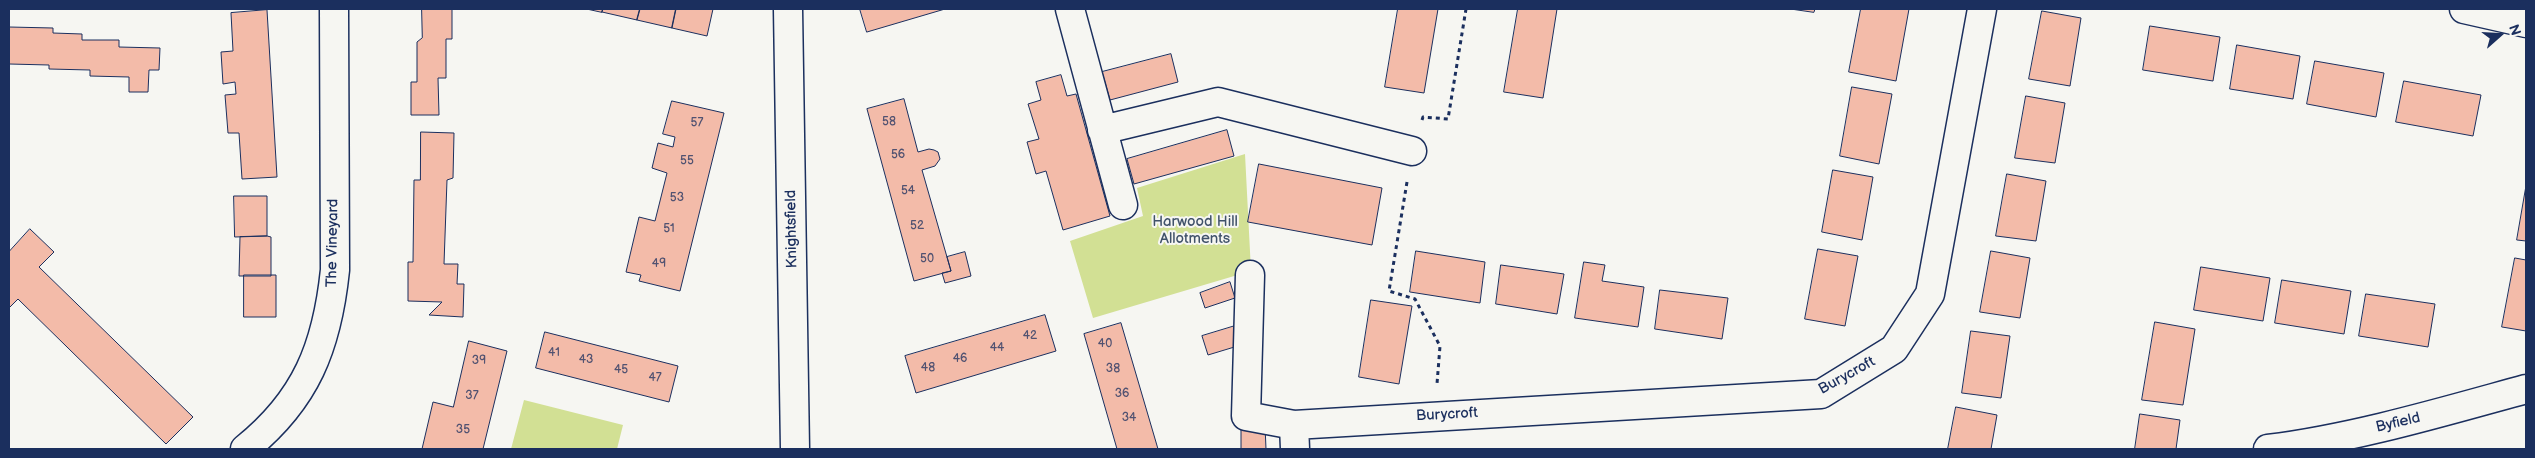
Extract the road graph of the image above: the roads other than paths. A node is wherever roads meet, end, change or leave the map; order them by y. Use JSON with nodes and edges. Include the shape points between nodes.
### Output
{"nodes":[{"id":1,"x":334,"y":9,"type":"edge"},
{"id":2,"x":788,"y":9,"type":"edge"},
{"id":3,"x":1070,"y":9,"type":"edge"},
{"id":4,"x":1982,"y":9,"type":"edge"},
{"id":5,"x":2464,"y":9,"type":"edge"},
{"id":6,"x":2526,"y":23,"type":"edge"},
{"id":7,"x":1102,"y":130,"type":"junction"},
{"id":8,"x":1412,"y":151,"type":"road end"},
{"id":9,"x":1123,"y":205,"type":"dead end"},
{"id":10,"x":1250,"y":275,"type":"dead end"},
{"id":11,"x":2526,"y":389,"type":"edge"},
{"id":12,"x":1295,"y":437,"type":"edge"},
{"id":13,"x":245,"y":449,"type":"edge"},
{"id":14,"x":795,"y":449,"type":"edge"},
{"id":15,"x":2268,"y":449,"type":"edge"}],
"edges":[{"from":1,"to":13,"type":"street","name":"The Vineyard","via":[[335,270],[331,305],[312,369],[270,429]]},
{"from":2,"to":14,"type":"street","name":"Knightsfield"},
{"from":3,"to":7,"type":"street"},
{"from":4,"to":12,"type":"street","name":"Burycroft","via":[[1930,294],[1894,349],[1820,394],[1382,418]]},
{"from":5,"to":6,"type":"street"},
{"from":7,"to":8,"type":"street","via":[[1218,102]]},
{"from":7,"to":9,"type":"street"},
{"from":10,"to":12,"type":"street","name":"Burycroft","via":[[1246,416]]},
{"from":11,"to":15,"type":"street","name":"Byfield","via":[[2351,434]]}]}
